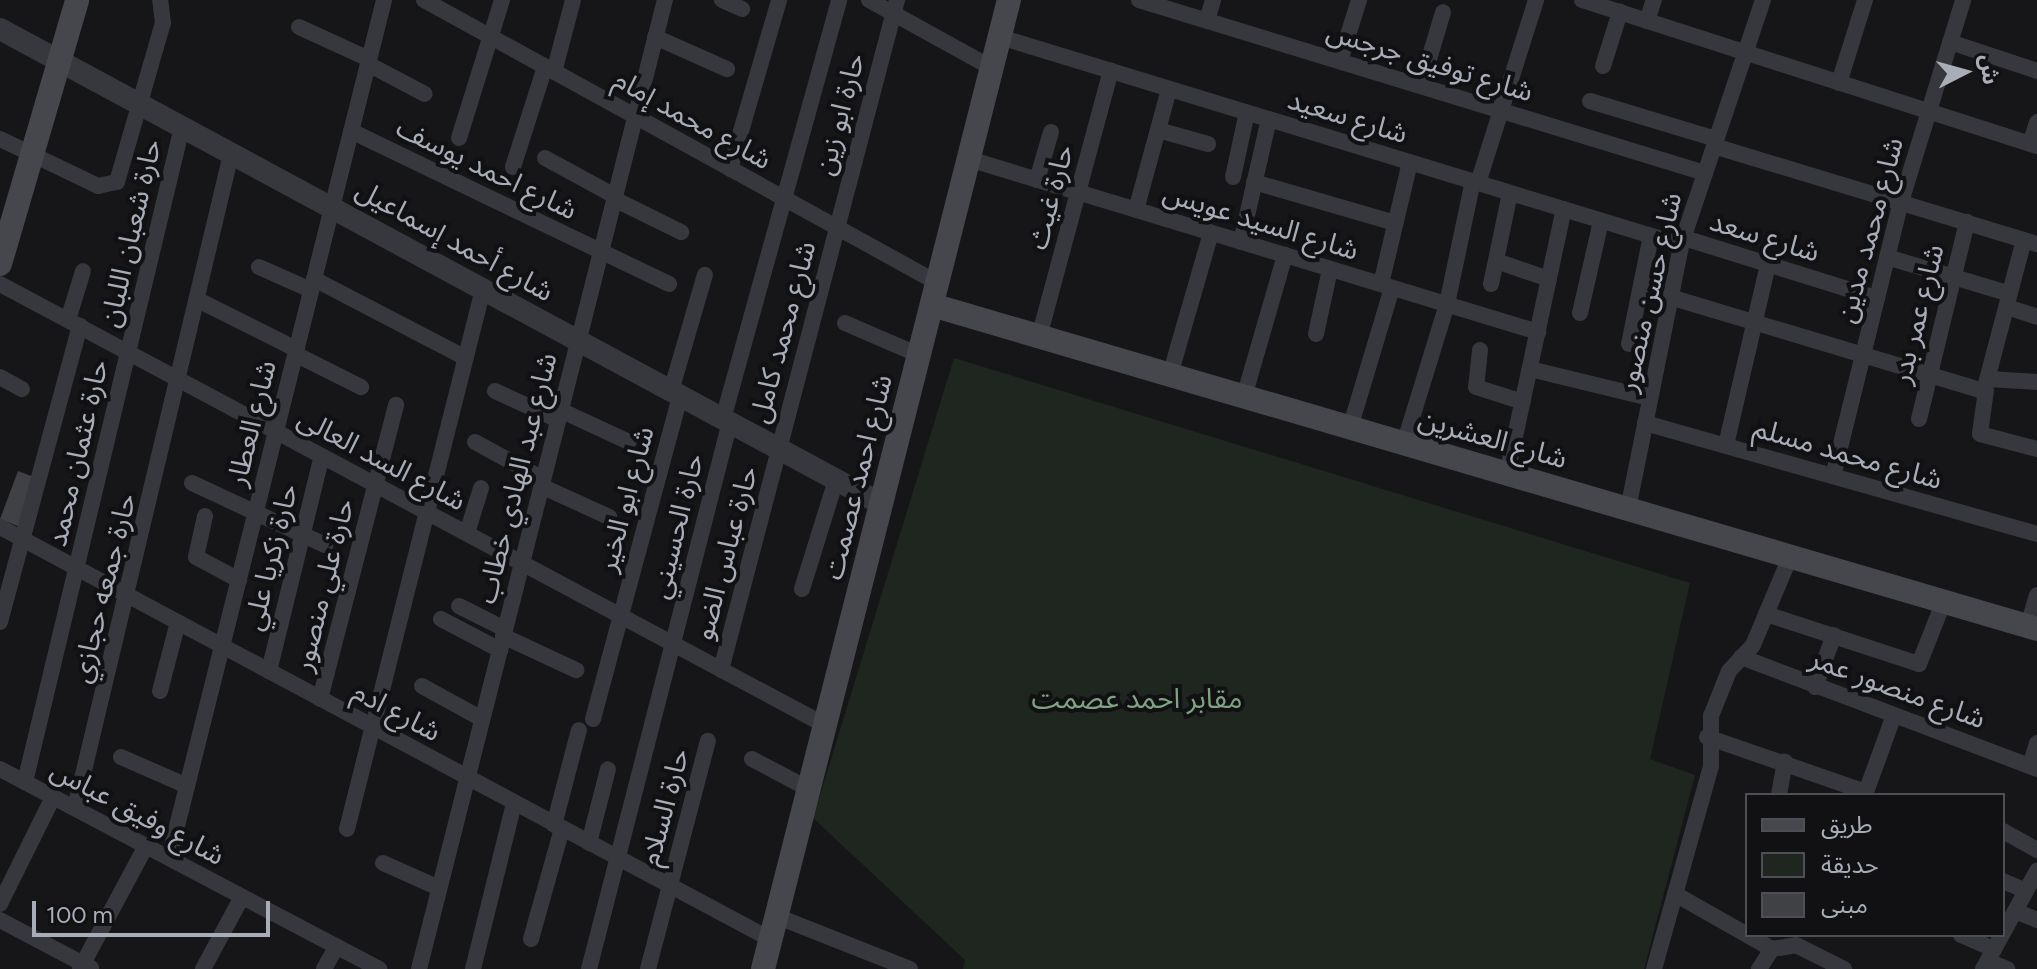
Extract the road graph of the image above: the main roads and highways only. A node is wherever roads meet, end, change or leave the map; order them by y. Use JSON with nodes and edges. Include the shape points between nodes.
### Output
{"nodes":[{"id":1,"x":77,"y":0,"type":"edge"},
{"id":2,"x":1009,"y":0,"type":"edge"},
{"id":3,"x":0,"y":264,"type":"edge"},
{"id":4,"x":935,"y":294,"type":"junction"},
{"id":5,"x":2032,"y":627,"type":"edge"},
{"id":6,"x":763,"y":969,"type":"edge"}],
"edges":[{"from":1,"to":3,"type":"main road"},
{"from":2,"to":4,"type":"main road","name":"شارع احمد عصمت"},
{"from":4,"to":5,"type":"main road","name":"شارع العشرين","via":[[1039,337]]},
{"from":4,"to":6,"type":"main road","name":"شارع احمد عصمت"}]}
